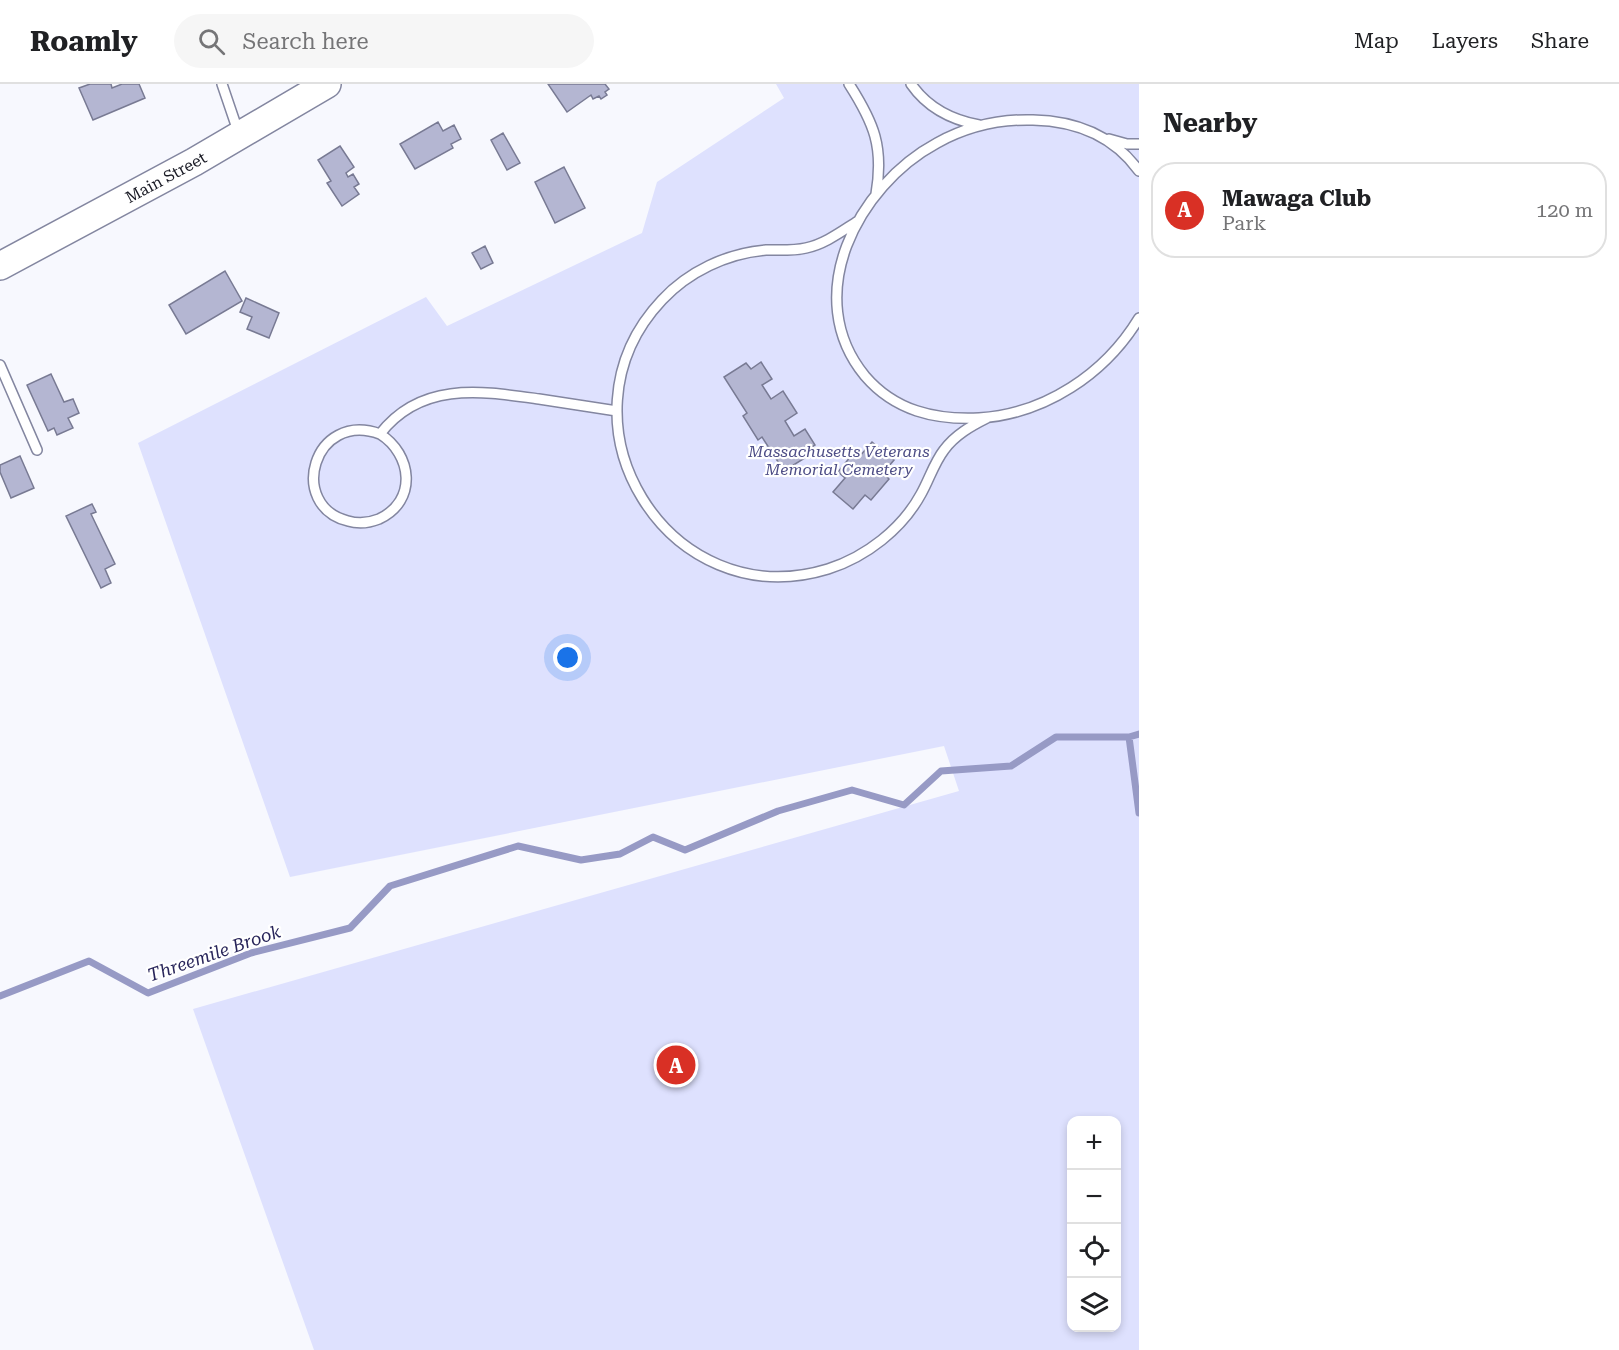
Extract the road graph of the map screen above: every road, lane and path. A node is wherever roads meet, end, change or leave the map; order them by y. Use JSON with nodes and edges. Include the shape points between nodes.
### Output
{"nodes":[{"id":1,"x":222,"y":84,"type":"edge"},
{"id":2,"x":327,"y":84,"type":"edge"},
{"id":3,"x":849,"y":84,"type":"edge"},
{"id":4,"x":911,"y":84,"type":"edge"},
{"id":5,"x":981,"y":126,"type":"junction"},
{"id":6,"x":239,"y":136,"type":"junction"},
{"id":7,"x":1103,"y":138,"type":"junction"},
{"id":8,"x":1139,"y":144,"type":"edge"},
{"id":9,"x":1139,"y":171,"type":"edge"},
{"id":10,"x":876,"y":194,"type":"junction"},
{"id":11,"x":858,"y":221,"type":"junction"},
{"id":12,"x":0,"y":266,"type":"edge"},
{"id":13,"x":1139,"y":318,"type":"edge"},
{"id":14,"x":0,"y":365,"type":"edge"},
{"id":15,"x":617,"y":411,"type":"junction"},
{"id":16,"x":987,"y":418,"type":"junction"},
{"id":17,"x":380,"y":434,"type":"junction"},
{"id":18,"x":37,"y":450,"type":"dead end"}],
"edges":[{"from":1,"to":6,"type":"lane"},
{"from":2,"to":6,"type":"main road","name":"Main Street"},
{"from":3,"to":10,"type":"lane","via":[[869,116],[877,138],[880,161]]},
{"from":4,"to":5,"type":"lane","via":[[947,115]]},
{"from":5,"to":7,"type":"lane","via":[[1013,120],[1053,120],[1079,126]]},
{"from":5,"to":10,"type":"lane","via":[[923,151]]},
{"from":6,"to":12,"type":"main road","name":"Main Street"},
{"from":7,"to":8,"type":"lane"},
{"from":7,"to":9,"type":"lane"},
{"from":10,"to":11,"type":"lane"},
{"from":11,"to":15,"type":"lane","via":[[807,248],[756,252],[719,261],[680,284],[663,298],[636,335],[620,378]]},
{"from":11,"to":16,"type":"lane","via":[[842,258],[837,296],[843,335],[860,370],[878,389],[910,410],[948,419]]},
{"from":13,"to":16,"type":"lane","via":[[1104,363],[1072,388],[1035,406]]},
{"from":14,"to":18,"type":"lane"},
{"from":15,"to":16,"type":"lane","via":[[620,445],[634,488],[661,525],[716,564],[782,576],[828,569],[877,543],[906,516],[944,449],[962,432]]},
{"from":15,"to":17,"type":"lane","via":[[473,391],[431,398],[404,412]]},
{"from":17,"to":17,"type":"lane","via":[[390,440],[403,458],[404,492],[394,508],[379,519],[360,523],[341,519],[325,508],[315,491],[315,461],[327,442],[347,431]]}]}
